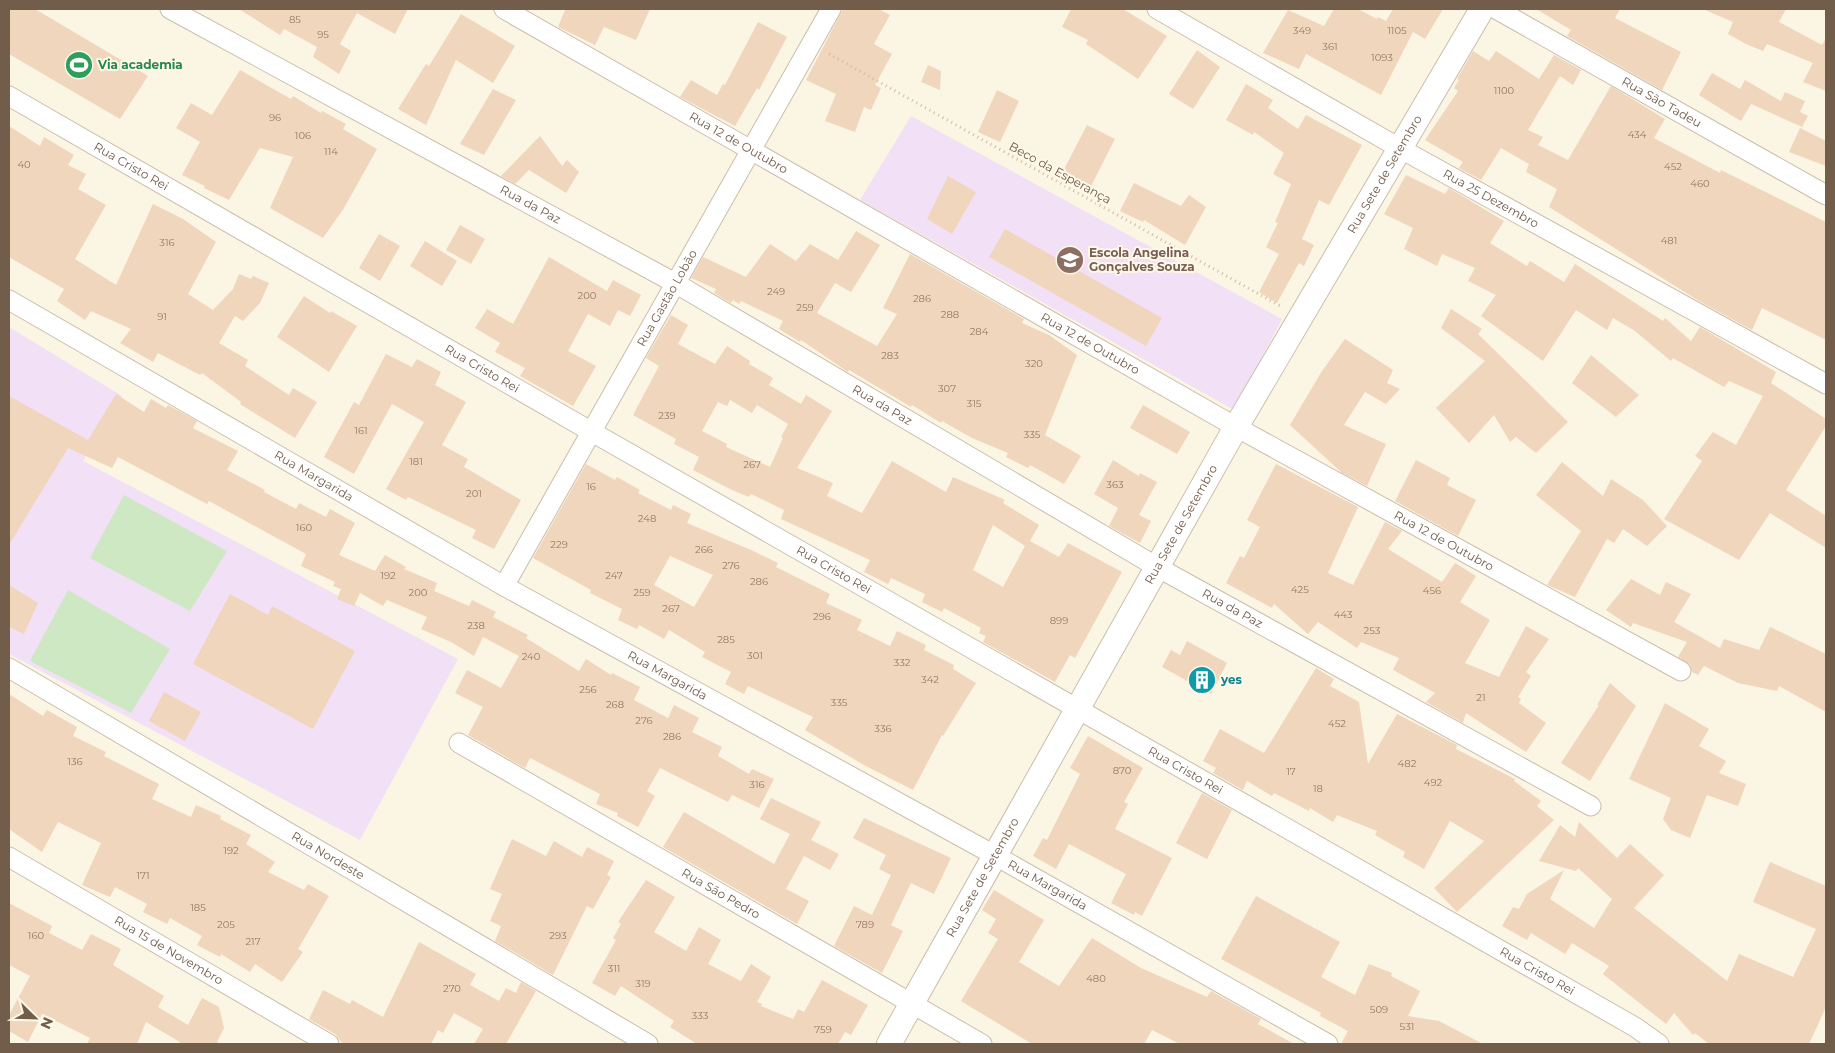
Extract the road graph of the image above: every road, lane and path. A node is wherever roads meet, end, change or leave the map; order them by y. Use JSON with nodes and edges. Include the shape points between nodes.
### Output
{"nodes":[{"id":1,"x":170,"y":9,"type":"edge"},
{"id":2,"x":504,"y":9,"type":"edge"},
{"id":3,"x":831,"y":9,"type":"edge"},
{"id":4,"x":1157,"y":9,"type":"edge"},
{"id":5,"x":1482,"y":9,"type":"edge"},
{"id":6,"x":1496,"y":9,"type":"edge"},
{"id":7,"x":811,"y":44,"type":"junction"},
{"id":8,"x":9,"y":96,"type":"edge"},
{"id":9,"x":752,"y":148,"type":"junction"},
{"id":10,"x":1401,"y":149,"type":"junction"},
{"id":11,"x":1826,"y":195,"type":"edge"},
{"id":12,"x":675,"y":283,"type":"junction"},
{"id":13,"x":9,"y":300,"type":"edge"},
{"id":14,"x":1301,"y":318,"type":"junction"},
{"id":15,"x":1826,"y":384,"type":"edge"},
{"id":16,"x":1236,"y":427,"type":"junction"},
{"id":17,"x":592,"y":432,"type":"junction"},
{"id":18,"x":1157,"y":567,"type":"junction"},
{"id":19,"x":504,"y":586,"type":"junction"},
{"id":20,"x":9,"y":668,"type":"edge"},
{"id":21,"x":1681,"y":671,"type":"dead end"},
{"id":22,"x":1076,"y":707,"type":"junction"},
{"id":23,"x":459,"y":743,"type":"dead end"},
{"id":24,"x":1591,"y":806,"type":"dead end"},
{"id":25,"x":996,"y":856,"type":"junction"},
{"id":26,"x":9,"y":857,"type":"edge"},
{"id":27,"x":912,"y":1005,"type":"junction"},
{"id":28,"x":329,"y":1044,"type":"edge"},
{"id":29,"x":648,"y":1044,"type":"edge"},
{"id":30,"x":888,"y":1044,"type":"edge"},
{"id":31,"x":982,"y":1044,"type":"edge"},
{"id":32,"x":1328,"y":1044,"type":"edge"},
{"id":33,"x":1659,"y":1044,"type":"edge"}],
"edges":[{"from":1,"to":12,"type":"street","name":"Rua da Paz"},
{"from":2,"to":9,"type":"street","name":"Rua 12 de Outubro"},
{"from":3,"to":7,"type":"street","name":"Rua Gastão Lobão"},
{"from":4,"to":10,"type":"street","name":"Rua 25 Dezembro"},
{"from":5,"to":10,"type":"street","name":"Rua Sete de Setembro"},
{"from":6,"to":11,"type":"street","name":"Rua São Tadeu"},
{"from":7,"to":9,"type":"street","name":"Rua Gastão Lobão"},
{"from":7,"to":14,"type":"path","name":"Beco da Esperança"},
{"from":8,"to":17,"type":"street","name":"Rua Cristo Rei"},
{"from":9,"to":12,"type":"street","name":"Rua Gastão Lobão"},
{"from":9,"to":16,"type":"street","name":"Rua 12 de Outubro"},
{"from":10,"to":14,"type":"street","name":"Rua Sete de Setembro"},
{"from":10,"to":15,"type":"street","name":"Rua 25 Dezembro"},
{"from":12,"to":17,"type":"street","name":"Rua Gastão Lobão"},
{"from":12,"to":18,"type":"street","name":"Rua da Paz"},
{"from":13,"to":19,"type":"street","name":"Rua Margarida"},
{"from":14,"to":16,"type":"street","name":"Rua Sete de Setembro"},
{"from":16,"to":18,"type":"street","name":"Rua Sete de Setembro"},
{"from":16,"to":21,"type":"street","name":"Rua 12 de Outubro"},
{"from":17,"to":19,"type":"street","name":"Rua Gastão Lobão"},
{"from":17,"to":22,"type":"street","name":"Rua Cristo Rei"},
{"from":18,"to":22,"type":"street","name":"Rua Sete de Setembro"},
{"from":18,"to":24,"type":"street","name":"Rua da Paz"},
{"from":19,"to":25,"type":"street","name":"Rua Margarida"},
{"from":20,"to":29,"type":"street","name":"Rua Nordeste"},
{"from":22,"to":25,"type":"street","name":"Rua Sete de Setembro"},
{"from":22,"to":33,"type":"street","name":"Rua Cristo Rei","via":[[1635,1027]]},
{"from":23,"to":27,"type":"street","name":"Rua São Pedro"},
{"from":25,"to":27,"type":"street","name":"Rua Sete de Setembro"},
{"from":25,"to":32,"type":"street","name":"Rua Margarida"},
{"from":26,"to":28,"type":"street","name":"Rua 15 de Novembro"},
{"from":27,"to":30,"type":"street","name":"Rua Sete de Setembro"},
{"from":27,"to":31,"type":"street","name":"Rua São Pedro"}]}
